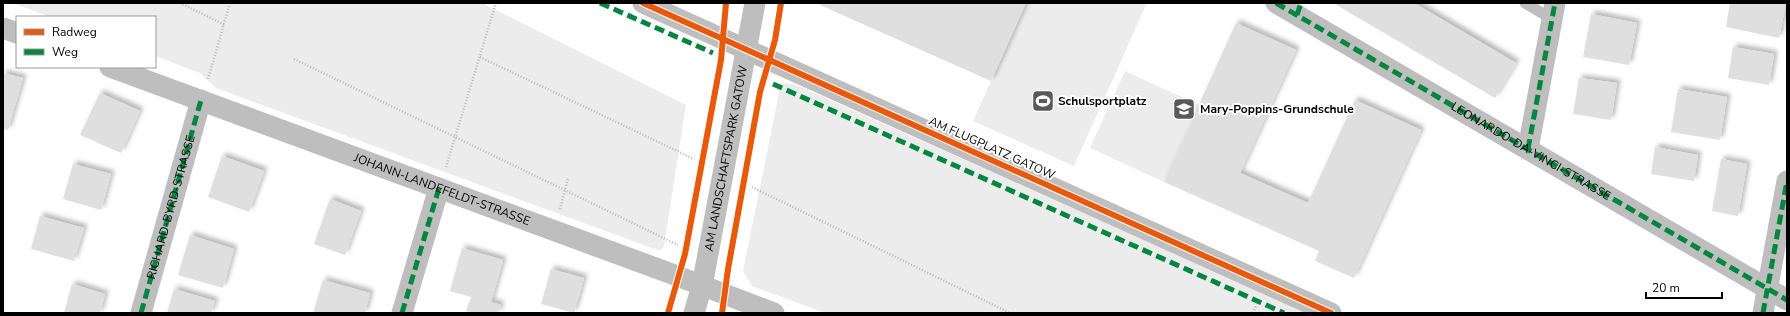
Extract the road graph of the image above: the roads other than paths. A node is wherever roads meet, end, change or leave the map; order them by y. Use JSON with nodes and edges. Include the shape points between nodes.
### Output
{"nodes":[{"id":1,"x":643,"y":3,"type":"edge"},
{"id":2,"x":755,"y":3,"type":"edge"},
{"id":3,"x":1276,"y":3,"type":"edge"},
{"id":4,"x":1525,"y":3,"type":"edge"},
{"id":5,"x":1299,"y":9,"type":"edge"},
{"id":6,"x":1554,"y":11,"type":"edge"},
{"id":7,"x":3,"y":28,"type":"edge"},
{"id":8,"x":16,"y":33,"type":"edge"},
{"id":9,"x":746,"y":49,"type":"junction"},
{"id":10,"x":113,"y":68,"type":"edge"},
{"id":11,"x":201,"y":100,"type":"junction"},
{"id":12,"x":1528,"y":149,"type":"junction"},
{"id":13,"x":1787,"y":180,"type":"edge"},
{"id":14,"x":439,"y":188,"type":"junction"},
{"id":15,"x":702,"y":286,"type":"junction"},
{"id":16,"x":1767,"y":288,"type":"junction"},
{"id":17,"x":1787,"y":300,"type":"edge"},
{"id":18,"x":141,"y":313,"type":"edge"},
{"id":19,"x":402,"y":313,"type":"edge"},
{"id":20,"x":694,"y":313,"type":"edge"},
{"id":21,"x":774,"y":313,"type":"edge"},
{"id":22,"x":1331,"y":313,"type":"edge"},
{"id":23,"x":1763,"y":313,"type":"edge"}],
"edges":[{"from":1,"to":9,"type":"street","name":"AM FLUGPLATZ GATOW"},
{"from":2,"to":9,"type":"street","name":"AM LANDSCHAFTSPARK GATOW"},
{"from":3,"to":5,"type":"street","name":"LEONARDO-DA-VINCI-STRASSE"},
{"from":4,"to":6,"type":"lane"},
{"from":5,"to":12,"type":"street","name":"LEONARDO-DA-VINCI-STRASSE"},
{"from":6,"to":12,"type":"street"},
{"from":7,"to":8,"type":"street"},
{"from":9,"to":15,"type":"street","name":"AM LANDSCHAFTSPARK GATOW"},
{"from":9,"to":22,"type":"street","name":"AM FLUGPLATZ GATOW"},
{"from":10,"to":11,"type":"street","name":"JOHANN-LANDEFELDT-STRASSE"},
{"from":11,"to":14,"type":"street","name":"JOHANN-LANDEFELDT-STRASSE"},
{"from":11,"to":18,"type":"street","name":"RICHARD-BYRD-STRASSE"},
{"from":12,"to":16,"type":"street","name":"LEONARDO-DA-VINCI-STRASSE"},
{"from":13,"to":16,"type":"street"},
{"from":14,"to":15,"type":"street","name":"JOHANN-LANDEFELDT-STRASSE"},
{"from":14,"to":19,"type":"street"},
{"from":15,"to":20,"type":"street","name":"AM LANDSCHAFTSPARK GATOW"},
{"from":15,"to":21,"type":"street","name":"JOHANN-LANDEFELDT-STRASSE"},
{"from":16,"to":17,"type":"street","name":"LEONARDO-DA-VINCI-STRASSE"},
{"from":16,"to":23,"type":"street"}]}
